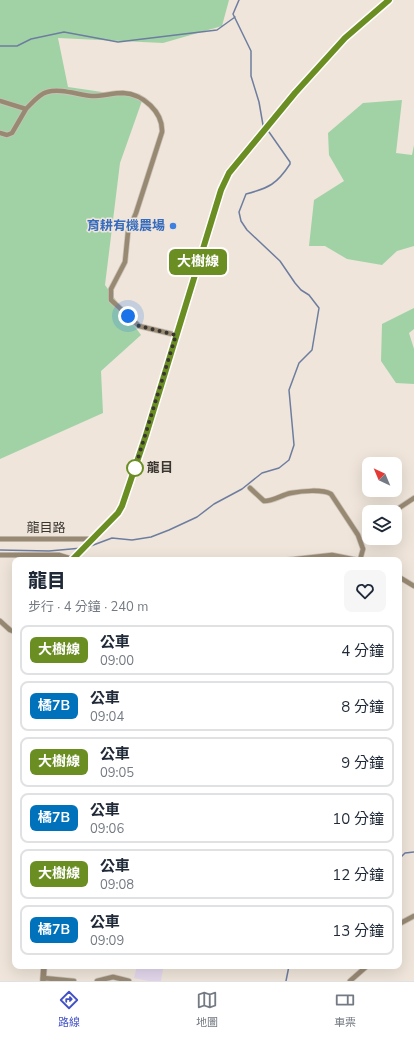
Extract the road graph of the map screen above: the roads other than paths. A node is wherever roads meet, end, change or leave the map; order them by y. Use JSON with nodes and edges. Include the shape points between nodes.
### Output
{"nodes":[{"id":1,"x":389,"y":0,"type":"edge"},
{"id":2,"x":0,"y":101,"type":"edge"},
{"id":3,"x":26,"y":109,"type":"junction"},
{"id":4,"x":0,"y":133,"type":"edge"},
{"id":5,"x":176,"y":335,"type":"junction"},
{"id":6,"x":250,"y":488,"type":"dead end"},
{"id":7,"x":414,"y":498,"type":"edge"},
{"id":8,"x":402,"y":507,"type":"edge"},
{"id":9,"x":0,"y":539,"type":"edge"},
{"id":10,"x":93,"y":539,"type":"junction"},
{"id":11,"x":0,"y":555,"type":"edge"},
{"id":12,"x":68,"y":557,"type":"edge"},
{"id":13,"x":74,"y":557,"type":"edge"},
{"id":14,"x":314,"y":557,"type":"edge"},
{"id":15,"x":342,"y":557,"type":"edge"},
{"id":16,"x":361,"y":557,"type":"edge"},
{"id":17,"x":402,"y":579,"type":"edge"},
{"id":18,"x":414,"y":586,"type":"edge"},
{"id":19,"x":0,"y":621,"type":"edge"},
{"id":20,"x":12,"y":631,"type":"edge"},
{"id":21,"x":414,"y":916,"type":"edge"},
{"id":22,"x":402,"y":922,"type":"edge"},
{"id":23,"x":44,"y":969,"type":"edge"},
{"id":24,"x":364,"y":969,"type":"edge"},
{"id":25,"x":43,"y":980,"type":"edge"},
{"id":26,"x":74,"y":981,"type":"edge"},
{"id":27,"x":97,"y":981,"type":"edge"},
{"id":28,"x":129,"y":981,"type":"edge"},
{"id":29,"x":350,"y":981,"type":"edge"}],
"edges":[{"from":1,"to":5,"type":"street","via":[[345,38],[229,173],[221,190]]},
{"from":2,"to":3,"type":"street"},
{"from":3,"to":4,"type":"street","via":[[12,133]]},
{"from":3,"to":5,"type":"street","via":[[45,92],[53,90],[93,96],[124,93],[139,97],[154,108],[163,124],[162,132],[128,232],[125,262],[111,289],[110,297],[114,304],[139,326]]},
{"from":5,"to":10,"type":"street","via":[[122,506]]},
{"from":6,"to":16,"type":"street","via":[[264,500],[270,501],[291,493],[325,491],[331,494],[358,535],[363,549]]},
{"from":7,"to":8,"type":"street"},
{"from":9,"to":10,"type":"street","name":"龍目路"},
{"from":10,"to":13,"type":"street"},
{"from":11,"to":12,"type":"street","name":"龍目路"},
{"from":14,"to":15,"type":"street"},
{"from":17,"to":18,"type":"street"},
{"from":19,"to":20,"type":"street"},
{"from":21,"to":22,"type":"street"},
{"from":23,"to":25,"type":"street"},
{"from":24,"to":29,"type":"street"},
{"from":25,"to":26,"type":"street"},
{"from":27,"to":28,"type":"street","via":[[113,977]]}]}
